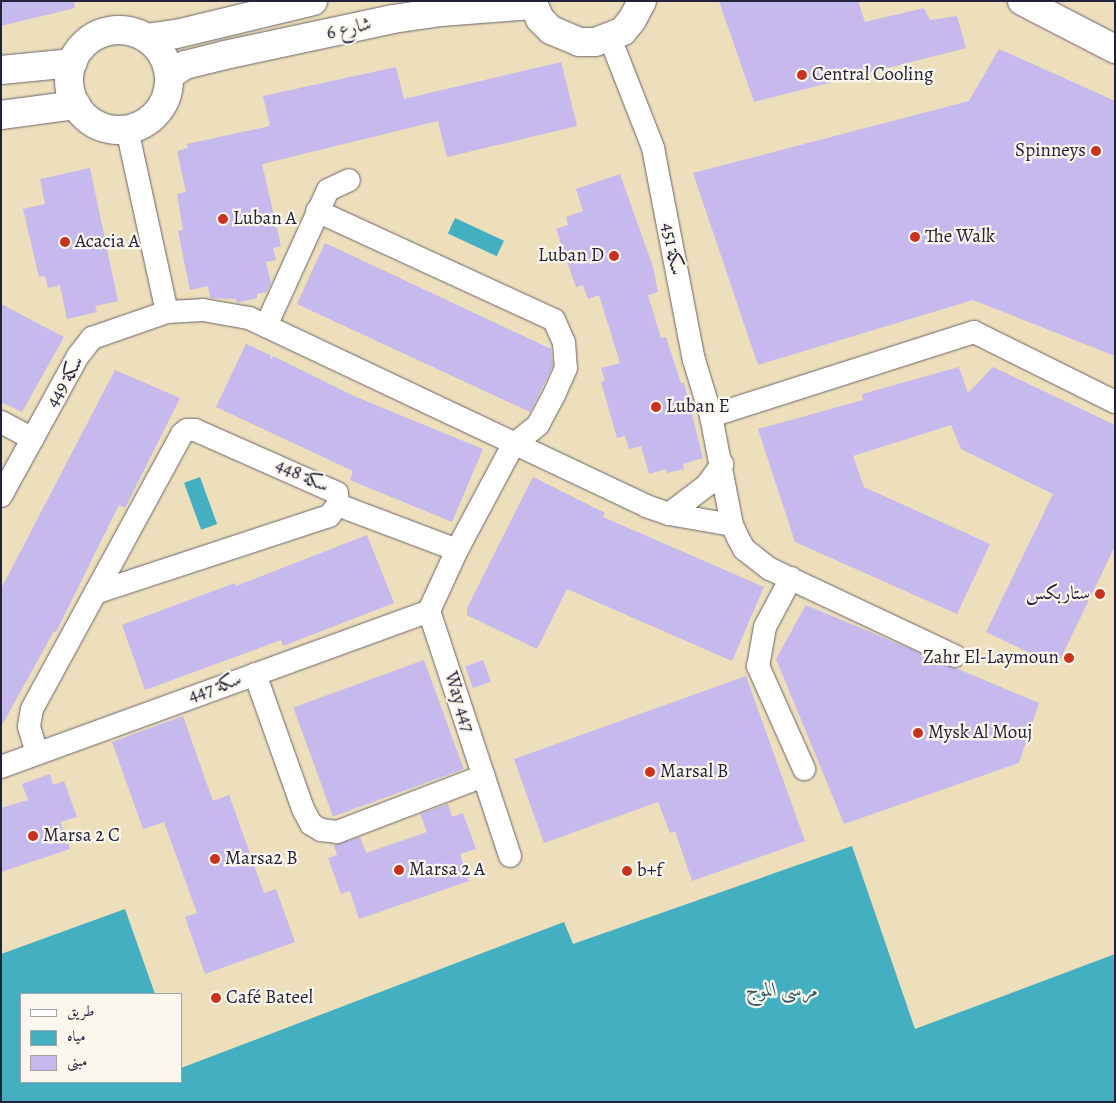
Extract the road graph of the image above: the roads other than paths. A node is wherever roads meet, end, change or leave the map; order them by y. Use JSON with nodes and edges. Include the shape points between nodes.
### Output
{"nodes":[{"id":1,"x":313,"y":1,"type":"edge"},
{"id":2,"x":642,"y":1,"type":"edge"},
{"id":3,"x":1022,"y":1,"type":"edge"},
{"id":4,"x":532,"y":3,"type":"edge"},
{"id":5,"x":146,"y":38,"type":"junction"},
{"id":6,"x":610,"y":38,"type":"junction"},
{"id":7,"x":1115,"y":48,"type":"edge"},
{"id":8,"x":72,"y":63,"type":"junction"},
{"id":9,"x":1,"y":70,"type":"edge"},
{"id":10,"x":170,"y":75,"type":"junction"},
{"id":11,"x":76,"y":105,"type":"junction"},
{"id":12,"x":1,"y":115,"type":"edge"},
{"id":13,"x":127,"y":129,"type":"junction"},
{"id":14,"x":349,"y":180,"type":"dead end"},
{"id":15,"x":316,"y":210,"type":"junction"},
{"id":16,"x":166,"y":312,"type":"junction"},
{"id":17,"x":266,"y":326,"type":"junction"},
{"id":18,"x":1115,"y":402,"type":"edge"},
{"id":19,"x":711,"y":416,"type":"junction"},
{"id":20,"x":1,"y":422,"type":"edge"},
{"id":21,"x":33,"y":439,"type":"junction"},
{"id":22,"x":514,"y":445,"type":"junction"},
{"id":23,"x":722,"y":464,"type":"junction"},
{"id":24,"x":1,"y":496,"type":"edge"},
{"id":25,"x":338,"y":505,"type":"junction"},
{"id":26,"x":669,"y":514,"type":"junction"},
{"id":27,"x":732,"y":524,"type":"junction"},
{"id":28,"x":457,"y":550,"type":"junction"},
{"id":29,"x":791,"y":578,"type":"junction"},
{"id":30,"x":95,"y":593,"type":"junction"},
{"id":31,"x":429,"y":611,"type":"junction"},
{"id":32,"x":955,"y":656,"type":"dead end"},
{"id":33,"x":255,"y":674,"type":"junction"},
{"id":34,"x":37,"y":753,"type":"junction"},
{"id":35,"x":1,"y":767,"type":"edge"},
{"id":36,"x":804,"y":770,"type":"dead end"},
{"id":37,"x":484,"y":776,"type":"junction"},
{"id":38,"x":510,"y":856,"type":"dead end"}],
"edges":[{"from":1,"to":5,"type":"street","name":"شارع 6","via":[[176,34]]},
{"from":2,"to":6,"type":"street","via":[[632,20]]},
{"from":3,"to":7,"type":"street"},
{"from":4,"to":6,"type":"street","via":[[540,18],[564,38],[579,42]]},
{"from":4,"to":10,"type":"street","name":"شارع 6","via":[[393,19],[184,65]]},
{"from":5,"to":8,"type":"street","via":[[133,32],[103,33],[90,40]]},
{"from":5,"to":10,"type":"street","via":[[158,48]]},
{"from":6,"to":19,"type":"street","name":"سكة 451","via":[[653,148],[694,360]]},
{"from":8,"to":9,"type":"street"},
{"from":8,"to":11,"type":"street","via":[[71,91]]},
{"from":10,"to":13,"type":"street","via":[[163,104],[141,125]]},
{"from":11,"to":12,"type":"street"},
{"from":11,"to":13,"type":"street","via":[[98,125]]},
{"from":13,"to":16,"type":"street"},
{"from":14,"to":15,"type":"street","via":[[328,190]]},
{"from":15,"to":17,"type":"street"},
{"from":15,"to":22,"type":"street","via":[[554,320],[564,342],[566,368],[538,425]]},
{"from":16,"to":17,"type":"street","name":"سكة 449","via":[[203,310],[230,313]]},
{"from":16,"to":21,"type":"street","name":"سكة 449","via":[[92,338],[78,356]]},
{"from":17,"to":22,"type":"street","name":"سكة 449"},
{"from":18,"to":19,"type":"street","via":[[974,332]]},
{"from":19,"to":23,"type":"street","name":"سكة 451"},
{"from":20,"to":21,"type":"street"},
{"from":21,"to":24,"type":"street","name":"سكة 449"},
{"from":22,"to":26,"type":"street","name":"سكة 449"},
{"from":22,"to":28,"type":"street"},
{"from":23,"to":26,"type":"street","via":[[707,485]]},
{"from":23,"to":27,"type":"street","name":"سكة 451"},
{"from":25,"to":28,"type":"street"},
{"from":25,"to":30,"type":"street","name":"سكة 448","via":[[329,516]]},
{"from":25,"to":30,"type":"street","name":"سكة 448","via":[[335,490],[195,430],[188,430],[178,441]]},
{"from":26,"to":27,"type":"street","name":"سكة 449"},
{"from":27,"to":29,"type":"street","name":"سكة 451","via":[[744,550],[756,561]]},
{"from":28,"to":31,"type":"street"},
{"from":29,"to":32,"type":"street","name":"سكة 451"},
{"from":29,"to":36,"type":"street","via":[[765,627],[758,666]]},
{"from":30,"to":34,"type":"street","name":"سكة 448","via":[[32,709],[29,726]]},
{"from":31,"to":33,"type":"street","name":"سكة 447"},
{"from":31,"to":37,"type":"street","name":"Way 447"},
{"from":33,"to":34,"type":"street","name":"سكة 447"},
{"from":33,"to":37,"type":"street","via":[[303,809],[311,824],[321,830],[337,832]]},
{"from":34,"to":35,"type":"street","name":"سكة 447"},
{"from":37,"to":38,"type":"street","name":"Way 447"}]}
